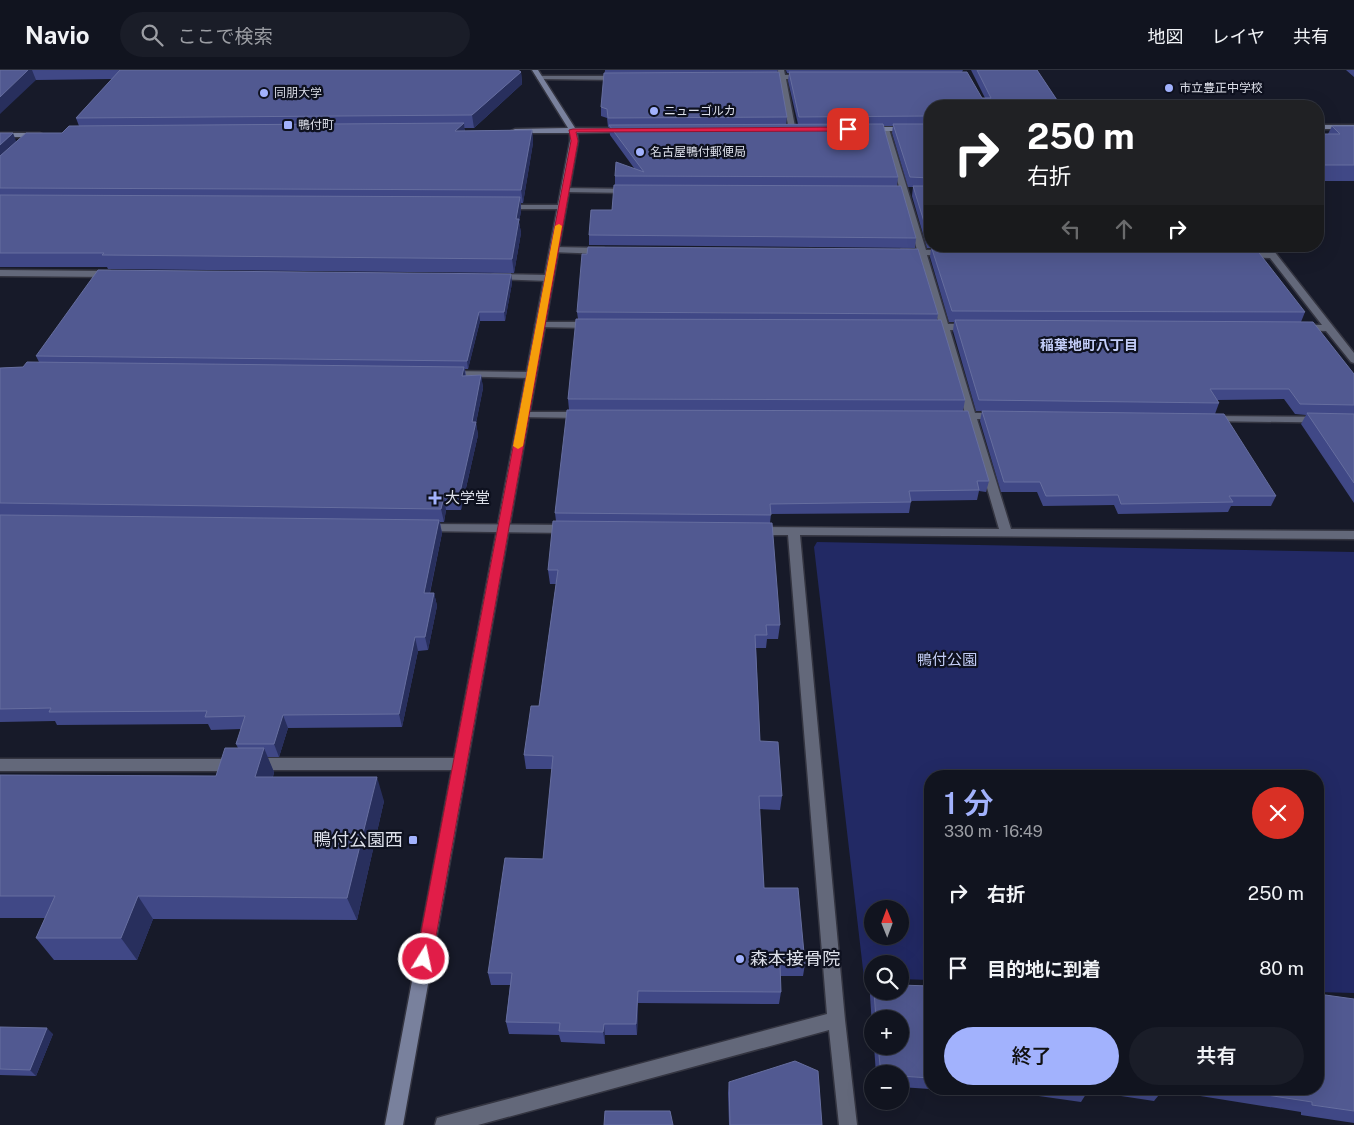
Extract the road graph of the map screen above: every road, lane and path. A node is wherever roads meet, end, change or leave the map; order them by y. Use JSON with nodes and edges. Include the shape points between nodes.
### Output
{"nodes":[{"id":1,"x":535,"y":70,"type":"edge"},
{"id":2,"x":782,"y":74,"type":"edge"},
{"id":3,"x":754,"y":77,"type":"edge"},
{"id":4,"x":812,"y":77,"type":"edge"},
{"id":5,"x":540,"y":78,"type":"junction"},
{"id":6,"x":628,"y":78,"type":"edge"},
{"id":7,"x":1324,"y":127,"type":"edge"},
{"id":8,"x":1354,"y":127,"type":"edge"},
{"id":9,"x":858,"y":129,"type":"edge"},
{"id":10,"x":885,"y":129,"type":"junction"},
{"id":11,"x":924,"y":129,"type":"edge"},
{"id":12,"x":573,"y":130,"type":"junction"},
{"id":13,"x":630,"y":130,"type":"edge"},
{"id":14,"x":784,"y":130,"type":"edge"},
{"id":15,"x":793,"y":130,"type":"junction"},
{"id":16,"x":802,"y":130,"type":"edge"},
{"id":17,"x":503,"y":131,"type":"edge"},
{"id":18,"x":36,"y":134,"type":"junction"},
{"id":19,"x":46,"y":134,"type":"edge"},
{"id":20,"x":0,"y":135,"type":"edge"},
{"id":21,"x":24,"y":147,"type":"edge"},
{"id":22,"x":565,"y":190,"type":"junction"},
{"id":23,"x":636,"y":191,"type":"edge"},
{"id":24,"x":493,"y":207,"type":"edge"},
{"id":25,"x":562,"y":207,"type":"junction"},
{"id":26,"x":554,"y":250,"type":"junction"},
{"id":27,"x":613,"y":251,"type":"edge"},
{"id":28,"x":894,"y":252,"type":"edge"},
{"id":29,"x":922,"y":252,"type":"junction"},
{"id":30,"x":1270,"y":252,"type":"edge"},
{"id":31,"x":952,"y":253,"type":"edge"},
{"id":32,"x":1232,"y":254,"type":"edge"},
{"id":33,"x":1272,"y":255,"type":"junction"},
{"id":34,"x":0,"y":273,"type":"edge"},
{"id":35,"x":117,"y":274,"type":"edge"},
{"id":36,"x":489,"y":277,"type":"edge"},
{"id":37,"x":549,"y":278,"type":"junction"},
{"id":38,"x":540,"y":325,"type":"junction"},
{"id":39,"x":599,"y":326,"type":"edge"},
{"id":40,"x":918,"y":327,"type":"edge"},
{"id":41,"x":945,"y":327,"type":"junction"},
{"id":42,"x":980,"y":327,"type":"edge"},
{"id":43,"x":1290,"y":328,"type":"edge"},
{"id":44,"x":1329,"y":328,"type":"junction"},
{"id":45,"x":1354,"y":360,"type":"edge"},
{"id":46,"x":441,"y":374,"type":"edge"},
{"id":47,"x":531,"y":375,"type":"junction"},
{"id":48,"x":524,"y":415,"type":"junction"},
{"id":49,"x":592,"y":415,"type":"edge"},
{"id":50,"x":943,"y":416,"type":"edge"},
{"id":51,"x":971,"y":416,"type":"junction"},
{"id":52,"x":1010,"y":417,"type":"edge"},
{"id":53,"x":1197,"y":419,"type":"edge"},
{"id":54,"x":1354,"y":420,"type":"edge"},
{"id":55,"x":414,"y":527,"type":"edge"},
{"id":56,"x":502,"y":529,"type":"junction"},
{"id":57,"x":580,"y":529,"type":"edge"},
{"id":58,"x":745,"y":530,"type":"edge"},
{"id":59,"x":794,"y":531,"type":"junction"},
{"id":60,"x":1006,"y":533,"type":"junction"},
{"id":61,"x":1354,"y":535,"type":"edge"},
{"id":62,"x":459,"y":764,"type":"junction"},
{"id":63,"x":0,"y":765,"type":"edge"},
{"id":64,"x":836,"y":1020,"type":"junction"},
{"id":65,"x":394,"y":1125,"type":"edge"},
{"id":66,"x":444,"y":1125,"type":"edge"},
{"id":67,"x":848,"y":1125,"type":"edge"}],
"edges":[{"from":1,"to":5,"type":"street"},
{"from":2,"to":3,"type":"street"},
{"from":2,"to":4,"type":"street"},
{"from":2,"to":15,"type":"street"},
{"from":5,"to":6,"type":"street"},
{"from":5,"to":12,"type":"street"},
{"from":7,"to":8,"type":"street"},
{"from":9,"to":10,"type":"street"},
{"from":10,"to":11,"type":"street"},
{"from":10,"to":29,"type":"street"},
{"from":12,"to":13,"type":"street"},
{"from":12,"to":17,"type":"street"},
{"from":12,"to":22,"type":"street"},
{"from":14,"to":15,"type":"street"},
{"from":15,"to":16,"type":"street"},
{"from":18,"to":19,"type":"street"},
{"from":18,"to":20,"type":"street"},
{"from":18,"to":21,"type":"street"},
{"from":22,"to":23,"type":"street"},
{"from":22,"to":25,"type":"street"},
{"from":24,"to":25,"type":"street"},
{"from":25,"to":26,"type":"street"},
{"from":26,"to":27,"type":"street"},
{"from":26,"to":37,"type":"street"},
{"from":28,"to":29,"type":"street"},
{"from":29,"to":31,"type":"street"},
{"from":29,"to":41,"type":"street"},
{"from":30,"to":33,"type":"street"},
{"from":32,"to":33,"type":"street"},
{"from":33,"to":44,"type":"street"},
{"from":34,"to":35,"type":"street"},
{"from":36,"to":37,"type":"street"},
{"from":37,"to":38,"type":"street"},
{"from":38,"to":39,"type":"street"},
{"from":38,"to":47,"type":"street"},
{"from":40,"to":41,"type":"street"},
{"from":41,"to":42,"type":"street"},
{"from":41,"to":51,"type":"street"},
{"from":43,"to":44,"type":"street"},
{"from":44,"to":45,"type":"street"},
{"from":46,"to":47,"type":"street"},
{"from":47,"to":48,"type":"street"},
{"from":48,"to":49,"type":"street"},
{"from":48,"to":56,"type":"street"},
{"from":50,"to":51,"type":"street"},
{"from":51,"to":52,"type":"street"},
{"from":51,"to":60,"type":"street"},
{"from":53,"to":54,"type":"street"},
{"from":55,"to":56,"type":"street"},
{"from":56,"to":57,"type":"street"},
{"from":56,"to":62,"type":"street"},
{"from":58,"to":59,"type":"street"},
{"from":59,"to":60,"type":"street"},
{"from":59,"to":64,"type":"street"},
{"from":60,"to":61,"type":"street"},
{"from":62,"to":63,"type":"street"},
{"from":62,"to":65,"type":"street"},
{"from":64,"to":66,"type":"street"},
{"from":64,"to":67,"type":"street"}]}
